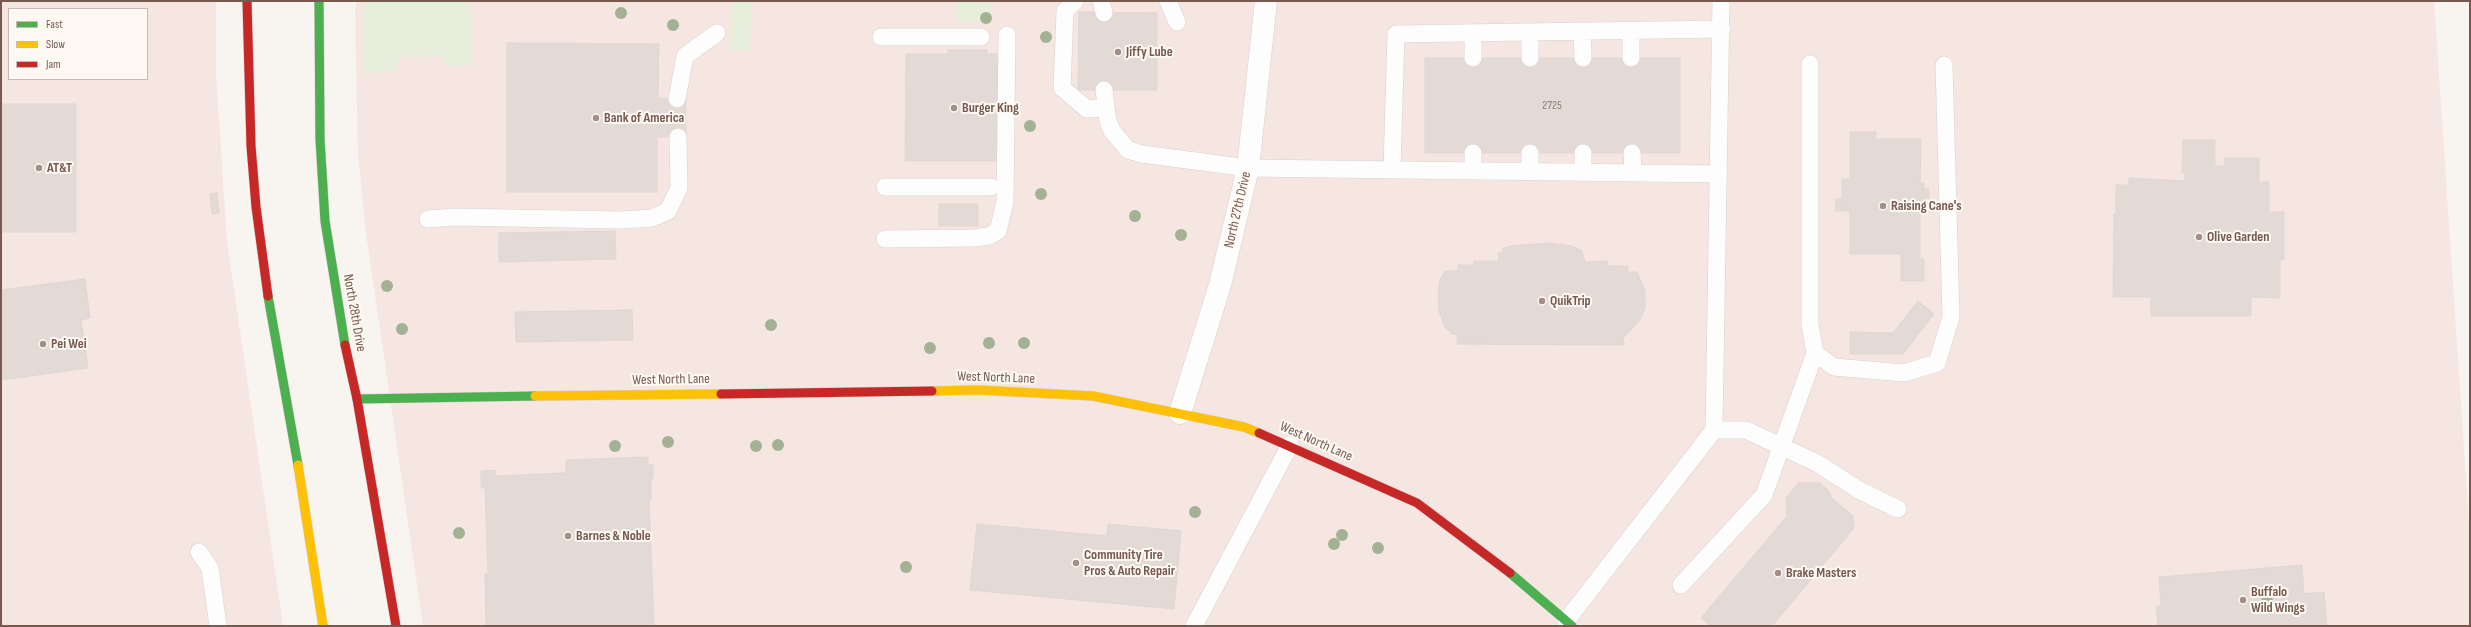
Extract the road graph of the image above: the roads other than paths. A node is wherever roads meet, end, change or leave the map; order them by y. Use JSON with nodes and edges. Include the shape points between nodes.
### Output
{"nodes":[{"id":1,"x":246,"y":1,"type":"edge"},
{"id":2,"x":319,"y":1,"type":"edge"},
{"id":3,"x":1075,"y":1,"type":"edge"},
{"id":4,"x":1168,"y":1,"type":"edge"},
{"id":5,"x":1266,"y":1,"type":"edge"},
{"id":6,"x":1721,"y":1,"type":"edge"},
{"id":7,"x":1177,"y":22,"type":"dead end"},
{"id":8,"x":1722,"y":29,"type":"junction"},
{"id":9,"x":1582,"y":31,"type":"junction"},
{"id":10,"x":1631,"y":31,"type":"junction"},
{"id":11,"x":1530,"y":32,"type":"junction"},
{"id":12,"x":717,"y":33,"type":"dead end"},
{"id":13,"x":1473,"y":33,"type":"junction"},
{"id":14,"x":1007,"y":35,"type":"dead end"},
{"id":15,"x":881,"y":36,"type":"dead end"},
{"id":16,"x":980,"y":37,"type":"dead end"},
{"id":17,"x":1473,"y":58,"type":"dead end"},
{"id":18,"x":1530,"y":58,"type":"dead end"},
{"id":19,"x":1582,"y":58,"type":"dead end"},
{"id":20,"x":1631,"y":58,"type":"dead end"},
{"id":21,"x":1810,"y":64,"type":"dead end"},
{"id":22,"x":1944,"y":65,"type":"dead end"},
{"id":23,"x":1104,"y":90,"type":"dead end"},
{"id":24,"x":676,"y":99,"type":"dead end"},
{"id":25,"x":1106,"y":108,"type":"junction"},
{"id":26,"x":678,"y":137,"type":"dead end"},
{"id":27,"x":1474,"y":153,"type":"dead end"},
{"id":28,"x":1530,"y":153,"type":"dead end"},
{"id":29,"x":1582,"y":153,"type":"dead end"},
{"id":30,"x":1632,"y":153,"type":"dead end"},
{"id":31,"x":1248,"y":168,"type":"junction"},
{"id":32,"x":1392,"y":169,"type":"junction"},
{"id":33,"x":1474,"y":170,"type":"junction"},
{"id":34,"x":1530,"y":171,"type":"junction"},
{"id":35,"x":1583,"y":172,"type":"junction"},
{"id":36,"x":1633,"y":173,"type":"junction"},
{"id":37,"x":1719,"y":174,"type":"junction"},
{"id":38,"x":885,"y":187,"type":"dead end"},
{"id":39,"x":991,"y":188,"type":"dead end"},
{"id":40,"x":428,"y":219,"type":"dead end"},
{"id":41,"x":885,"y":239,"type":"dead end"},
{"id":42,"x":1815,"y":352,"type":"junction"},
{"id":43,"x":357,"y":398,"type":"junction"},
{"id":44,"x":1180,"y":413,"type":"junction"},
{"id":45,"x":1714,"y":430,"type":"junction"},
{"id":46,"x":1290,"y":445,"type":"junction"},
{"id":47,"x":1782,"y":447,"type":"junction"},
{"id":48,"x":1898,"y":509,"type":"dead end"},
{"id":49,"x":199,"y":552,"type":"dead end"},
{"id":50,"x":1681,"y":585,"type":"dead end"},
{"id":51,"x":1569,"y":623,"type":"edge"},
{"id":52,"x":218,"y":626,"type":"edge"},
{"id":53,"x":323,"y":626,"type":"edge"},
{"id":54,"x":396,"y":626,"type":"edge"},
{"id":55,"x":1194,"y":626,"type":"edge"}],
"edges":[{"from":1,"to":53,"type":"street","via":[[251,146],[256,208],[272,324],[292,427]]},
{"from":2,"to":43,"type":"street","name":"North 28th Drive","via":[[320,138],[325,221],[340,325]]},
{"from":3,"to":25,"type":"lane","via":[[1065,11],[1062,88],[1087,109]]},
{"from":4,"to":7,"type":"lane"},
{"from":5,"to":31,"type":"street","name":"North 27th Drive"},
{"from":6,"to":8,"type":"lane"},
{"from":8,"to":10,"type":"lane"},
{"from":8,"to":37,"type":"lane"},
{"from":9,"to":10,"type":"lane"},
{"from":9,"to":11,"type":"lane"},
{"from":9,"to":19,"type":"lane"},
{"from":10,"to":20,"type":"lane"},
{"from":11,"to":13,"type":"lane"},
{"from":11,"to":18,"type":"lane"},
{"from":12,"to":24,"type":"lane","via":[[685,56]]},
{"from":13,"to":17,"type":"lane"},
{"from":13,"to":32,"type":"lane","via":[[1396,34]]},
{"from":14,"to":41,"type":"lane","via":[[1005,202],[998,231],[989,236],[975,238]]},
{"from":15,"to":16,"type":"lane"},
{"from":21,"to":42,"type":"lane","via":[[1810,325]]},
{"from":22,"to":42,"type":"lane","via":[[1951,317],[1937,363],[1904,373],[1834,367]]},
{"from":23,"to":25,"type":"lane"},
{"from":25,"to":31,"type":"lane","via":[[1112,131],[1128,150]]},
{"from":26,"to":40,"type":"lane","via":[[679,188],[668,211],[652,218]]},
{"from":27,"to":33,"type":"lane"},
{"from":28,"to":34,"type":"lane"},
{"from":29,"to":35,"type":"lane"},
{"from":30,"to":36,"type":"lane"},
{"from":31,"to":32,"type":"lane"},
{"from":31,"to":44,"type":"street","name":"North 27th Drive","via":[[1220,285]]},
{"from":32,"to":33,"type":"lane"},
{"from":33,"to":34,"type":"lane"},
{"from":34,"to":35,"type":"lane"},
{"from":35,"to":36,"type":"lane"},
{"from":36,"to":37,"type":"lane"},
{"from":37,"to":45,"type":"lane"},
{"from":38,"to":39,"type":"lane"},
{"from":42,"to":47,"type":"lane"},
{"from":43,"to":44,"type":"street","name":"West North Lane","via":[[978,390],[1092,396]]},
{"from":43,"to":54,"type":"street","name":"North 28th Drive"},
{"from":44,"to":46,"type":"street","name":"West North Lane","via":[[1244,427]]},
{"from":45,"to":47,"type":"lane","via":[[1746,430]]},
{"from":45,"to":51,"type":"lane"},
{"from":46,"to":51,"type":"street","name":"West North Lane","via":[[1417,504],[1489,555]]},
{"from":46,"to":55,"type":"lane"},
{"from":47,"to":48,"type":"lane","via":[[1817,463],[1859,490]]},
{"from":47,"to":50,"type":"lane","via":[[1764,495]]},
{"from":49,"to":52,"type":"lane","via":[[210,568]]}]}
